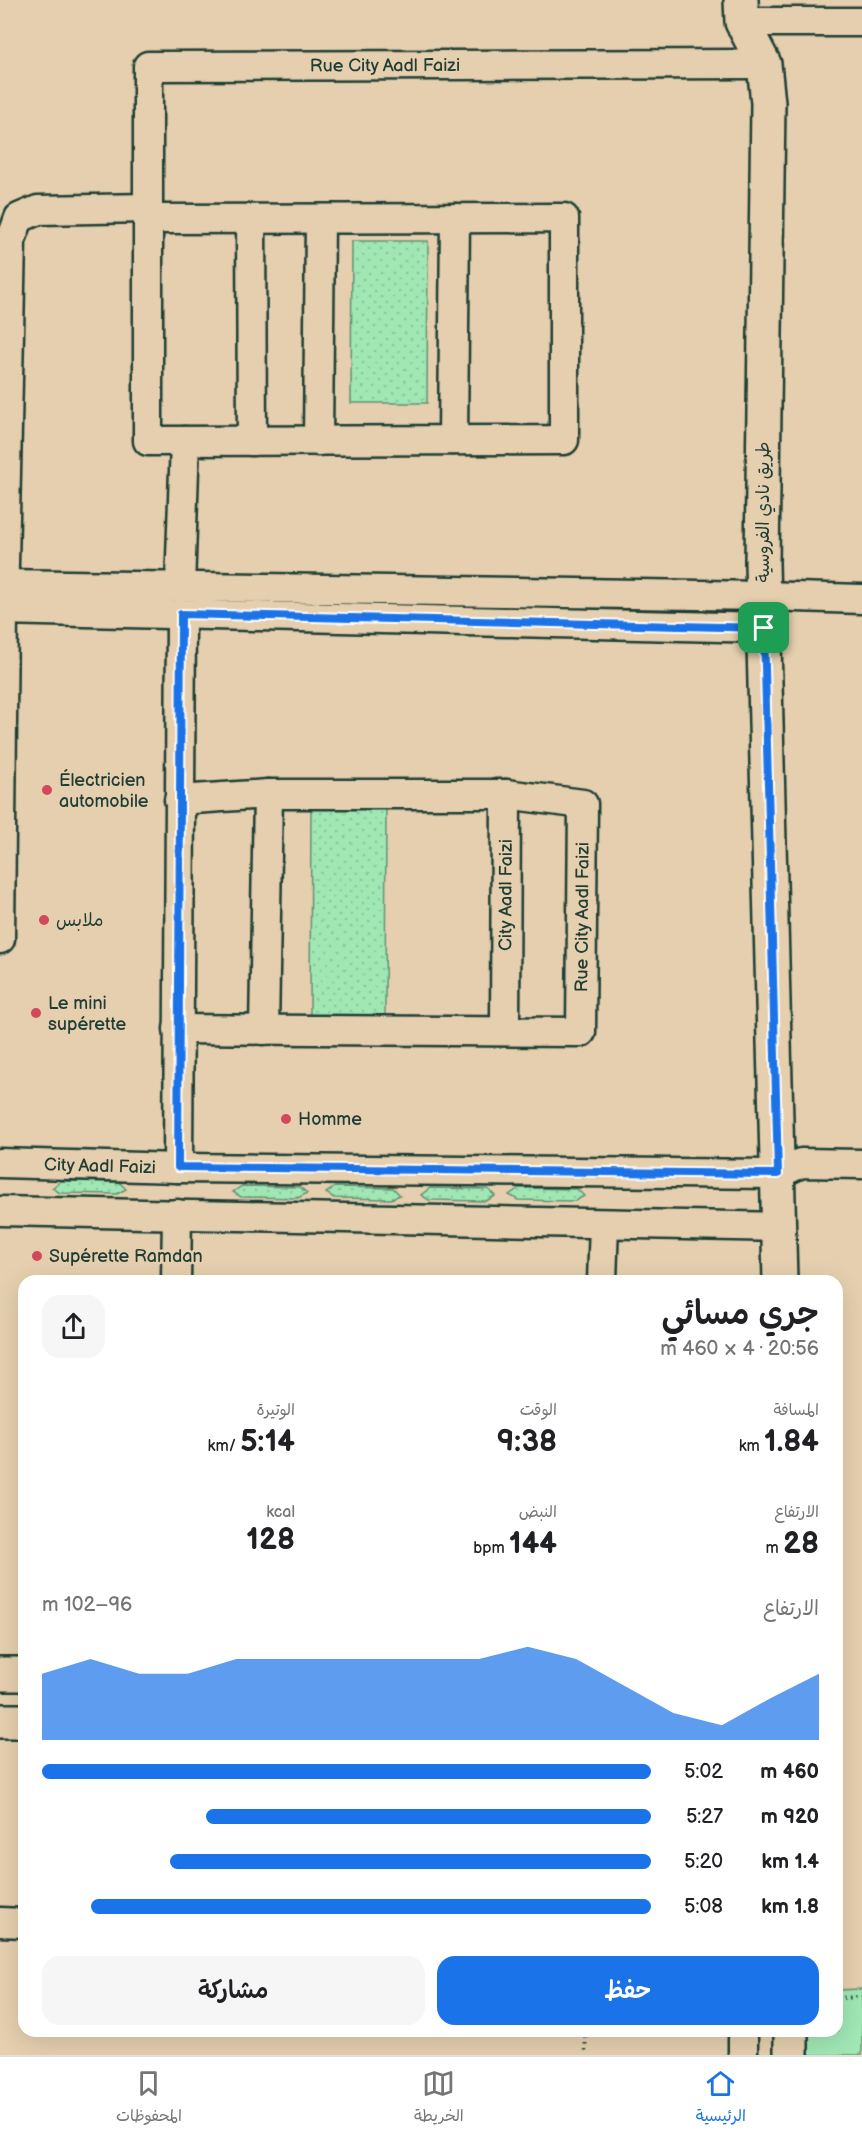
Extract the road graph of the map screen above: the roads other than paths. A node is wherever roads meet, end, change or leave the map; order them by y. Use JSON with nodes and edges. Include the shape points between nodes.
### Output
{"nodes":[{"id":1,"x":741,"y":11,"type":"edge"},
{"id":2,"x":862,"y":22,"type":"edge"},
{"id":3,"x":764,"y":64,"type":"junction"},
{"id":4,"x":148,"y":214,"type":"junction"},
{"id":5,"x":455,"y":218,"type":"junction"},
{"id":6,"x":251,"y":219,"type":"junction"},
{"id":7,"x":320,"y":219,"type":"junction"},
{"id":8,"x":453,"y":440,"type":"junction"},
{"id":9,"x":185,"y":441,"type":"junction"},
{"id":10,"x":252,"y":441,"type":"junction"},
{"id":11,"x":318,"y":441,"type":"junction"},
{"id":12,"x":762,"y":596,"type":"junction"},
{"id":13,"x":862,"y":599,"type":"edge"},
{"id":14,"x":180,"y":600,"type":"junction"},
{"id":15,"x":2,"y":601,"type":"edge"},
{"id":16,"x":764,"y":628,"type":"junction"},
{"id":17,"x":268,"y":794,"type":"junction"},
{"id":18,"x":506,"y":794,"type":"junction"},
{"id":19,"x":180,"y":800,"type":"junction"},
{"id":20,"x":0,"y":939,"type":"edge"},
{"id":21,"x":177,"y":1029,"type":"junction"},
{"id":22,"x":264,"y":1030,"type":"junction"},
{"id":23,"x":505,"y":1031,"type":"junction"},
{"id":24,"x":0,"y":1164,"type":"edge"},
{"id":25,"x":862,"y":1164,"type":"edge"},
{"id":26,"x":178,"y":1167,"type":"junction"},
{"id":27,"x":778,"y":1174,"type":"junction"},
{"id":28,"x":0,"y":1211,"type":"edge"},
{"id":29,"x":177,"y":1214,"type":"junction"},
{"id":30,"x":604,"y":1224,"type":"junction"},
{"id":31,"x":778,"y":1227,"type":"junction"},
{"id":32,"x":176,"y":1275,"type":"edge"},
{"id":33,"x":602,"y":1275,"type":"edge"},
{"id":34,"x":780,"y":1275,"type":"edge"},
{"id":35,"x":0,"y":1674,"type":"edge"},
{"id":36,"x":18,"y":1674,"type":"edge"},
{"id":37,"x":0,"y":1721,"type":"edge"},
{"id":38,"x":18,"y":1722,"type":"edge"},
{"id":39,"x":0,"y":1922,"type":"edge"},
{"id":40,"x":18,"y":1923,"type":"edge"},
{"id":41,"x":743,"y":2037,"type":"edge"},
{"id":42,"x":791,"y":2037,"type":"edge"},
{"id":43,"x":743,"y":2055,"type":"edge"},
{"id":44,"x":791,"y":2055,"type":"edge"}],
"edges":[{"from":1,"to":2,"type":"street"},
{"from":1,"to":3,"type":"main road","name":"طريق نادي الفروسية"},
{"from":3,"to":4,"type":"street","name":"Rue City Aadl Faizi","via":[[148,66]]},
{"from":3,"to":12,"type":"main road","name":"طريق نادي الفروسية","via":[[768,103]]},
{"from":4,"to":6,"type":"street","name":"Rue City Aadl Faizi"},
{"from":4,"to":9,"type":"street","name":"Rue City Aadl Faizi","via":[[148,441]]},
{"from":4,"to":15,"type":"street","name":"Rue City Aadl Faizi","via":[[38,210],[19,218],[11,240]]},
{"from":5,"to":7,"type":"street","name":"Rue City Aadl Faizi"},
{"from":5,"to":8,"type":"street"},
{"from":5,"to":8,"type":"street","name":"Rue City Aadl Faizi","via":[[564,218],[564,440]]},
{"from":6,"to":7,"type":"street","name":"Rue City Aadl Faizi"},
{"from":6,"to":10,"type":"street"},
{"from":7,"to":11,"type":"street"},
{"from":8,"to":11,"type":"street","name":"Rue City Aadl Faizi"},
{"from":9,"to":10,"type":"street","name":"Rue City Aadl Faizi"},
{"from":9,"to":14,"type":"street"},
{"from":10,"to":11,"type":"street","name":"Rue City Aadl Faizi"},
{"from":12,"to":13,"type":"street"},
{"from":12,"to":14,"type":"street"},
{"from":12,"to":16,"type":"main road","name":"طريق نادي الفروسية"},
{"from":14,"to":15,"type":"street"},
{"from":14,"to":16,"type":"street"},
{"from":14,"to":19,"type":"street"},
{"from":15,"to":20,"type":"street","name":"Rue City Aadl Faizi"},
{"from":16,"to":27,"type":"main road","name":"طريق نادي الفروسية"},
{"from":17,"to":18,"type":"street","name":"Rue City Aadl Faizi"},
{"from":17,"to":19,"type":"street","name":"Rue City Aadl Faizi"},
{"from":17,"to":22,"type":"street"},
{"from":18,"to":23,"type":"street","name":"City Aadl Faizi"},
{"from":18,"to":23,"type":"street","name":"Rue City Aadl Faizi","via":[[583,804],[581,1032]]},
{"from":19,"to":21,"type":"street"},
{"from":21,"to":22,"type":"street","name":"Rue City Aadl Faizi"},
{"from":21,"to":26,"type":"street"},
{"from":22,"to":23,"type":"street","name":"Rue City Aadl Faizi"},
{"from":24,"to":26,"type":"street","name":"City Aadl Faizi"},
{"from":25,"to":27,"type":"street","via":[[801,1163]]},
{"from":26,"to":27,"type":"street","name":"City Aadl Faizi"},
{"from":27,"to":31,"type":"main road","name":"طريق نادي الفروسية"},
{"from":28,"to":29,"type":"street"},
{"from":29,"to":30,"type":"street"},
{"from":29,"to":32,"type":"street"},
{"from":30,"to":31,"type":"street"},
{"from":30,"to":33,"type":"street"},
{"from":31,"to":34,"type":"main road","name":"طريق نادي الفروسية"},
{"from":35,"to":36,"type":"main road"},
{"from":37,"to":38,"type":"main road"},
{"from":39,"to":40,"type":"street"},
{"from":41,"to":43,"type":"street"},
{"from":42,"to":44,"type":"main road"}]}
